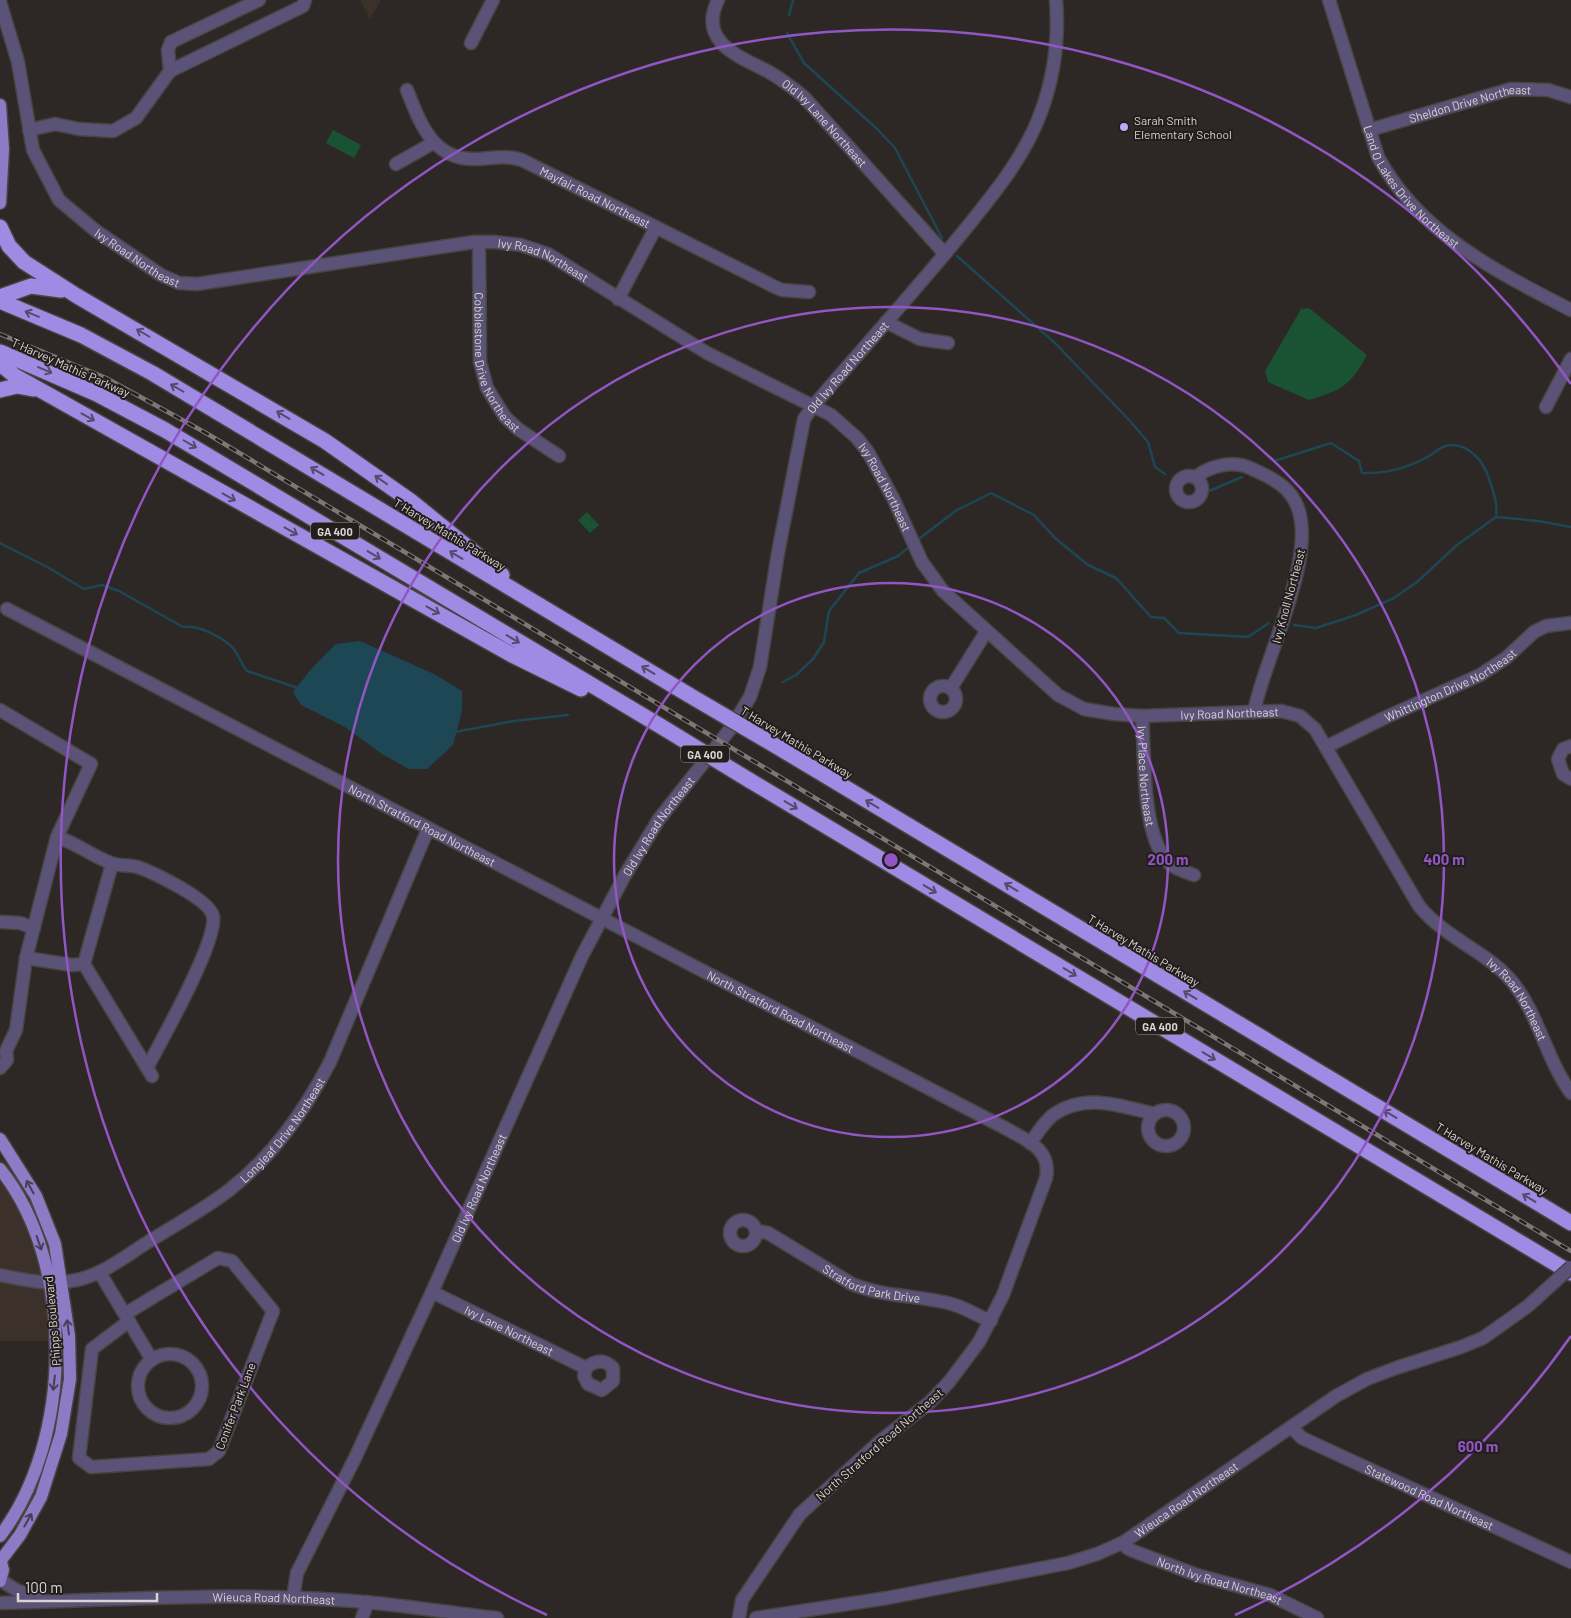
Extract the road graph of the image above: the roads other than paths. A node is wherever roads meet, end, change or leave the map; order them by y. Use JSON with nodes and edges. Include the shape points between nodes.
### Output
{"nodes":[{"id":1,"x":259,"y":0,"type":"edge"},
{"id":2,"x":305,"y":0,"type":"edge"},
{"id":3,"x":493,"y":0,"type":"edge"},
{"id":4,"x":718,"y":0,"type":"edge"},
{"id":5,"x":1056,"y":0,"type":"edge"},
{"id":6,"x":1328,"y":0,"type":"edge"},
{"id":7,"x":0,"y":2,"type":"edge"},
{"id":8,"x":471,"y":43,"type":"dead end"},
{"id":9,"x":170,"y":72,"type":"junction"},
{"id":10,"x":407,"y":90,"type":"dead end"},
{"id":11,"x":1571,"y":97,"type":"edge"},
{"id":12,"x":0,"y":105,"type":"edge"},
{"id":13,"x":29,"y":130,"type":"junction"},
{"id":14,"x":1369,"y":130,"type":"junction"},
{"id":15,"x":433,"y":143,"type":"junction"},
{"id":16,"x":396,"y":164,"type":"dead end"},
{"id":17,"x":0,"y":203,"type":"edge"},
{"id":18,"x":0,"y":227,"type":"edge"},
{"id":19,"x":656,"y":227,"type":"junction"},
{"id":20,"x":479,"y":242,"type":"junction"},
{"id":21,"x":945,"y":254,"type":"junction"},
{"id":22,"x":809,"y":292,"type":"dead end"},
{"id":23,"x":77,"y":296,"type":"junction"},
{"id":24,"x":0,"y":297,"type":"edge"},
{"id":25,"x":618,"y":299,"type":"junction"},
{"id":26,"x":0,"y":301,"type":"edge"},
{"id":27,"x":1571,"y":310,"type":"edge"},
{"id":28,"x":886,"y":322,"type":"junction"},
{"id":29,"x":948,"y":343,"type":"dead end"},
{"id":30,"x":0,"y":352,"type":"edge"},
{"id":31,"x":1571,"y":359,"type":"edge"},
{"id":32,"x":0,"y":364,"type":"edge"},
{"id":33,"x":0,"y":390,"type":"edge"},
{"id":34,"x":42,"y":392,"type":"junction"},
{"id":35,"x":814,"y":405,"type":"junction"},
{"id":36,"x":1546,"y":407,"type":"dead end"},
{"id":37,"x":560,"y":456,"type":"dead end"},
{"id":38,"x":1196,"y":477,"type":"dead end"},
{"id":39,"x":528,"y":598,"type":"junction"},
{"id":40,"x":7,"y":609,"type":"dead end"},
{"id":41,"x":1571,"y":623,"type":"edge"},
{"id":42,"x":986,"y":632,"type":"junction"},
{"id":43,"x":951,"y":688,"type":"dead end"},
{"id":44,"x":0,"y":710,"type":"edge"},
{"id":45,"x":1254,"y":712,"type":"junction"},
{"id":46,"x":1142,"y":716,"type":"junction"},
{"id":47,"x":662,"y":727,"type":"junction"},
{"id":48,"x":1571,"y":746,"type":"edge"},
{"id":49,"x":1326,"y":748,"type":"junction"},
{"id":50,"x":1571,"y":779,"type":"edge"},
{"id":51,"x":428,"y":829,"type":"junction"},
{"id":52,"x":57,"y":836,"type":"junction"},
{"id":53,"x":112,"y":864,"type":"junction"},
{"id":54,"x":1194,"y":875,"type":"dead end"},
{"id":55,"x":2,"y":919,"type":"edge"},
{"id":56,"x":601,"y":919,"type":"junction"},
{"id":57,"x":34,"y":928,"type":"junction"},
{"id":58,"x":26,"y":958,"type":"junction"},
{"id":59,"x":84,"y":964,"type":"junction"},
{"id":60,"x":3,"y":1052,"type":"edge"},
{"id":61,"x":0,"y":1068,"type":"edge"},
{"id":62,"x":1571,"y":1093,"type":"edge"},
{"id":63,"x":1155,"y":1114,"type":"dead end"},
{"id":64,"x":0,"y":1139,"type":"edge"},
{"id":65,"x":1030,"y":1143,"type":"junction"},
{"id":66,"x":0,"y":1170,"type":"edge"},
{"id":67,"x":1571,"y":1223,"type":"edge"},
{"id":68,"x":757,"y":1230,"type":"dead end"},
{"id":69,"x":1571,"y":1266,"type":"edge"},
{"id":70,"x":100,"y":1273,"type":"junction"},
{"id":71,"x":1571,"y":1273,"type":"edge"},
{"id":72,"x":0,"y":1275,"type":"edge"},
{"id":73,"x":56,"y":1282,"type":"junction"},
{"id":74,"x":432,"y":1292,"type":"junction"},
{"id":75,"x":127,"y":1318,"type":"junction"},
{"id":76,"x":991,"y":1321,"type":"junction"},
{"id":77,"x":152,"y":1360,"type":"junction"},
{"id":78,"x":586,"y":1368,"type":"dead end"},
{"id":79,"x":1291,"y":1427,"type":"junction"},
{"id":80,"x":0,"y":1536,"type":"edge"},
{"id":81,"x":1124,"y":1542,"type":"junction"},
{"id":82,"x":0,"y":1559,"type":"edge"},
{"id":83,"x":1571,"y":1562,"type":"edge"},
{"id":84,"x":0,"y":1580,"type":"edge"},
{"id":85,"x":0,"y":1591,"type":"edge"},
{"id":86,"x":293,"y":1598,"type":"junction"},
{"id":87,"x":49,"y":1600,"type":"junction"},
{"id":88,"x":28,"y":1602,"type":"junction"},
{"id":89,"x":368,"y":1602,"type":"junction"},
{"id":90,"x":0,"y":1603,"type":"edge"},
{"id":91,"x":816,"y":1614,"type":"edge"},
{"id":92,"x":362,"y":1618,"type":"edge"},
{"id":93,"x":497,"y":1618,"type":"edge"},
{"id":94,"x":739,"y":1618,"type":"edge"},
{"id":95,"x":756,"y":1618,"type":"edge"},
{"id":96,"x":1317,"y":1618,"type":"edge"}],
"edges":[{"from":1,"to":9,"type":"street","via":[[171,42],[168,50]]},
{"from":2,"to":9,"type":"street","via":[[303,6]]},
{"from":3,"to":8,"type":"street"},
{"from":4,"to":21,"type":"street","name":"Old Ivy Lane Northeast","via":[[715,28],[725,48],[804,97]]},
{"from":5,"to":21,"type":"street","name":"Old Ivy Road Northeast","via":[[1056,51],[1041,113],[1024,148],[993,195]]},
{"from":6,"to":14,"type":"street","name":"Land O Lakes Drive Northeast"},
{"from":7,"to":13,"type":"street","name":"Ivy Road Northeast","via":[[18,62]]},
{"from":9,"to":13,"type":"street","via":[[136,118],[113,131],[55,124]]},
{"from":10,"to":15,"type":"street","name":"Mayfair Road Northeast","via":[[422,128]]},
{"from":11,"to":14,"type":"street","name":"Sheldon Drive Northeast","via":[[1548,90],[1511,89]]},
{"from":12,"to":17,"type":"main road","via":[[3,149]]},
{"from":13,"to":20,"type":"street","name":"Ivy Road Northeast","via":[[33,150],[51,187],[71,212],[161,275],[179,283],[198,284]]},
{"from":14,"to":27,"type":"street","name":"Land O Lakes Drive Northeast","via":[[1378,157],[1391,180],[1432,225],[1495,270]]},
{"from":15,"to":16,"type":"street"},
{"from":15,"to":19,"type":"street","name":"Mayfair Road Northeast","via":[[462,158],[503,156],[522,160]]},
{"from":18,"to":23,"type":"highway","via":[[15,254]]},
{"from":19,"to":22,"type":"street","name":"Mayfair Road Northeast","via":[[782,290]]},
{"from":19,"to":25,"type":"street"},
{"from":20,"to":25,"type":"street","name":"Ivy Road Northeast","via":[[521,245],[548,254]]},
{"from":20,"to":37,"type":"street","name":"Cobblestone Drive Northeast","via":[[480,362],[487,388],[500,410],[518,430]]},
{"from":21,"to":28,"type":"street","name":"Old Ivy Road Northeast"},
{"from":23,"to":24,"type":"highway","via":[[44,286],[31,286]]},
{"from":39,"to":23,"type":"highway","one_way":true,"via":[[447,529],[325,441]]},
{"from":25,"to":35,"type":"street","name":"Ivy Road Northeast","via":[[707,353]]},
{"from":39,"to":26,"type":"highway","name":"T Harvey Mathis Parkway","one_way":true,"via":[[152,373],[81,335]]},
{"from":28,"to":29,"type":"street","via":[[920,339]]},
{"from":28,"to":35,"type":"street","name":"Old Ivy Road Northeast"},
{"from":30,"to":47,"type":"highway","name":"T Harvey Mathis Parkway","number":"GA 400","one_way":true,"via":[[97,394],[165,430]]},
{"from":31,"to":36,"type":"street"},
{"from":32,"to":34,"type":"highway"},
{"from":33,"to":34,"type":"highway","via":[[18,386]]},
{"from":34,"to":47,"type":"highway","one_way":true,"via":[[512,655]]},
{"from":35,"to":42,"type":"street","name":"Ivy Road Northeast","via":[[844,426],[868,452],[932,577]]},
{"from":35,"to":56,"type":"street","name":"Old Ivy Road Northeast","via":[[800,432],[763,651],[750,697],[731,728],[659,819]]},
{"from":38,"to":45,"type":"street","name":"Ivy Knoll Northeast","via":[[1203,471],[1243,464],[1266,475],[1291,494],[1296,505],[1301,526],[1301,548],[1287,608],[1258,691]]},
{"from":67,"to":39,"type":"highway","name":"T Harvey Mathis Parkway","one_way":true,"bridge":true},
{"from":40,"to":51,"type":"street","name":"North Stratford Road Northeast"},
{"from":41,"to":49,"type":"street","name":"Whittington Drive Northeast","via":[[1546,626],[1534,632],[1506,658],[1480,675]]},
{"from":42,"to":43,"type":"street"},
{"from":42,"to":46,"type":"street","name":"Ivy Road Northeast","via":[[1045,686],[1070,702],[1098,712]]},
{"from":44,"to":52,"type":"street","via":[[91,764]]},
{"from":45,"to":46,"type":"street","name":"Ivy Road Northeast"},
{"from":45,"to":49,"type":"street","name":"Ivy Road Northeast","via":[[1281,711],[1300,716],[1315,729]]},
{"from":46,"to":54,"type":"street","name":"Ivy Place Northeast","via":[[1149,823],[1158,849],[1170,864]]},
{"from":47,"to":71,"type":"highway","name":"T Harvey Mathis Parkway","number":"GA 400","one_way":true,"bridge":true},
{"from":48,"to":50,"type":"street","via":[[1563,749],[1558,759],[1563,774]]},
{"from":49,"to":62,"type":"street","name":"Ivy Road Northeast","via":[[1419,906],[1440,929],[1493,964],[1514,984]]},
{"from":51,"to":56,"type":"street","name":"North Stratford Road Northeast"},
{"from":51,"to":70,"type":"street","name":"Longleaf Drive Northeast","via":[[330,1062],[293,1125],[263,1160],[228,1191]]},
{"from":52,"to":53,"type":"street"},
{"from":52,"to":57,"type":"street"},
{"from":53,"to":59,"type":"street"},
{"from":53,"to":59,"type":"street","via":[[137,867],[203,901],[213,914],[213,924],[196,974],[149,1072]]},
{"from":55,"to":57,"type":"street"},
{"from":56,"to":65,"type":"street","name":"North Stratford Road Northeast"},
{"from":56,"to":74,"type":"street","name":"Old Ivy Road Northeast","via":[[557,1010]]},
{"from":57,"to":58,"type":"street"},
{"from":58,"to":59,"type":"street"},
{"from":58,"to":60,"type":"street","via":[[16,1030]]},
{"from":60,"to":61,"type":"street","via":[[7,1060]]},
{"from":63,"to":65,"type":"street","via":[[1098,1101],[1072,1105],[1052,1116]]},
{"from":73,"to":64,"type":"main road","name":"Phipps Boulevard","one_way":true,"via":[[55,1244],[46,1218],[21,1170]]},
{"from":65,"to":76,"type":"street","name":"North Stratford Road Northeast","via":[[1044,1154],[1046,1178]]},
{"from":66,"to":73,"type":"main road","name":"Phipps Boulevard","one_way":true,"via":[[24,1204]]},
{"from":68,"to":76,"type":"street","name":"Stratford Park Drive","via":[[866,1290],[952,1303]]},
{"from":69,"to":79,"type":"street","name":"Wieuca Road Northeast","bridge":true,"via":[[1528,1306],[1487,1336],[1367,1379]]},
{"from":70,"to":73,"type":"street","name":"Longleaf Drive Northeast"},
{"from":70,"to":75,"type":"street"},
{"from":72,"to":73,"type":"street","name":"Longleaf Drive Northeast"},
{"from":73,"to":80,"type":"main road","name":"Phipps Boulevard","one_way":true,"via":[[55,1378],[50,1410],[39,1459],[27,1491]]},
{"from":82,"to":73,"type":"main road","name":"Phipps Boulevard","one_way":true,"via":[[20,1535],[41,1497],[61,1434],[70,1379],[69,1336]]},
{"from":74,"to":78,"type":"street","name":"Ivy Lane Northeast"},
{"from":74,"to":86,"type":"street","name":"Old Ivy Road Northeast","via":[[297,1574]]},
{"from":75,"to":75,"type":"street","name":"Conifer Park Lane","via":[[92,1349],[78,1458],[91,1467],[209,1459],[220,1451],[273,1311],[232,1261],[218,1258]]},
{"from":75,"to":77,"type":"street"},
{"from":76,"to":94,"type":"street","name":"North Stratford Road Northeast","via":[[949,1382],[930,1402],[878,1443],[800,1514],[742,1600]]},
{"from":77,"to":77,"type":"street","via":[[169,1354],[187,1359],[195,1366],[202,1386],[196,1404],[189,1412],[176,1418],[166,1418],[148,1410],[142,1402],[138,1382],[142,1371]]},
{"from":79,"to":81,"type":"street","name":"Wieuca Road Northeast"},
{"from":79,"to":83,"type":"street","name":"Statewood Road Northeast","via":[[1302,1438]]},
{"from":81,"to":91,"type":"street","name":"Wieuca Road Northeast","via":[[1068,1563]]},
{"from":81,"to":96,"type":"street","name":"North Ivy Road Northeast","via":[[1133,1551],[1197,1575],[1270,1595]]},
{"from":82,"to":84,"type":"main road","via":[[3,1570]]},
{"from":84,"to":87,"type":"street","name":"Wieuca Road Northeast","via":[[32,1596]]},
{"from":85,"to":88,"type":"street","name":"Wieuca Road Northeast"},
{"from":86,"to":87,"type":"street","name":"Wieuca Road Northeast"},
{"from":86,"to":89,"type":"street","name":"Wieuca Road Northeast"},
{"from":87,"to":88,"type":"street","name":"Wieuca Road Northeast"},
{"from":88,"to":90,"type":"street","name":"Wieuca Road Northeast"},
{"from":89,"to":92,"type":"street"},
{"from":89,"to":93,"type":"street","name":"Wieuca Road Northeast"},
{"from":91,"to":95,"type":"street","name":"Wieuca Road Northeast"}]}
